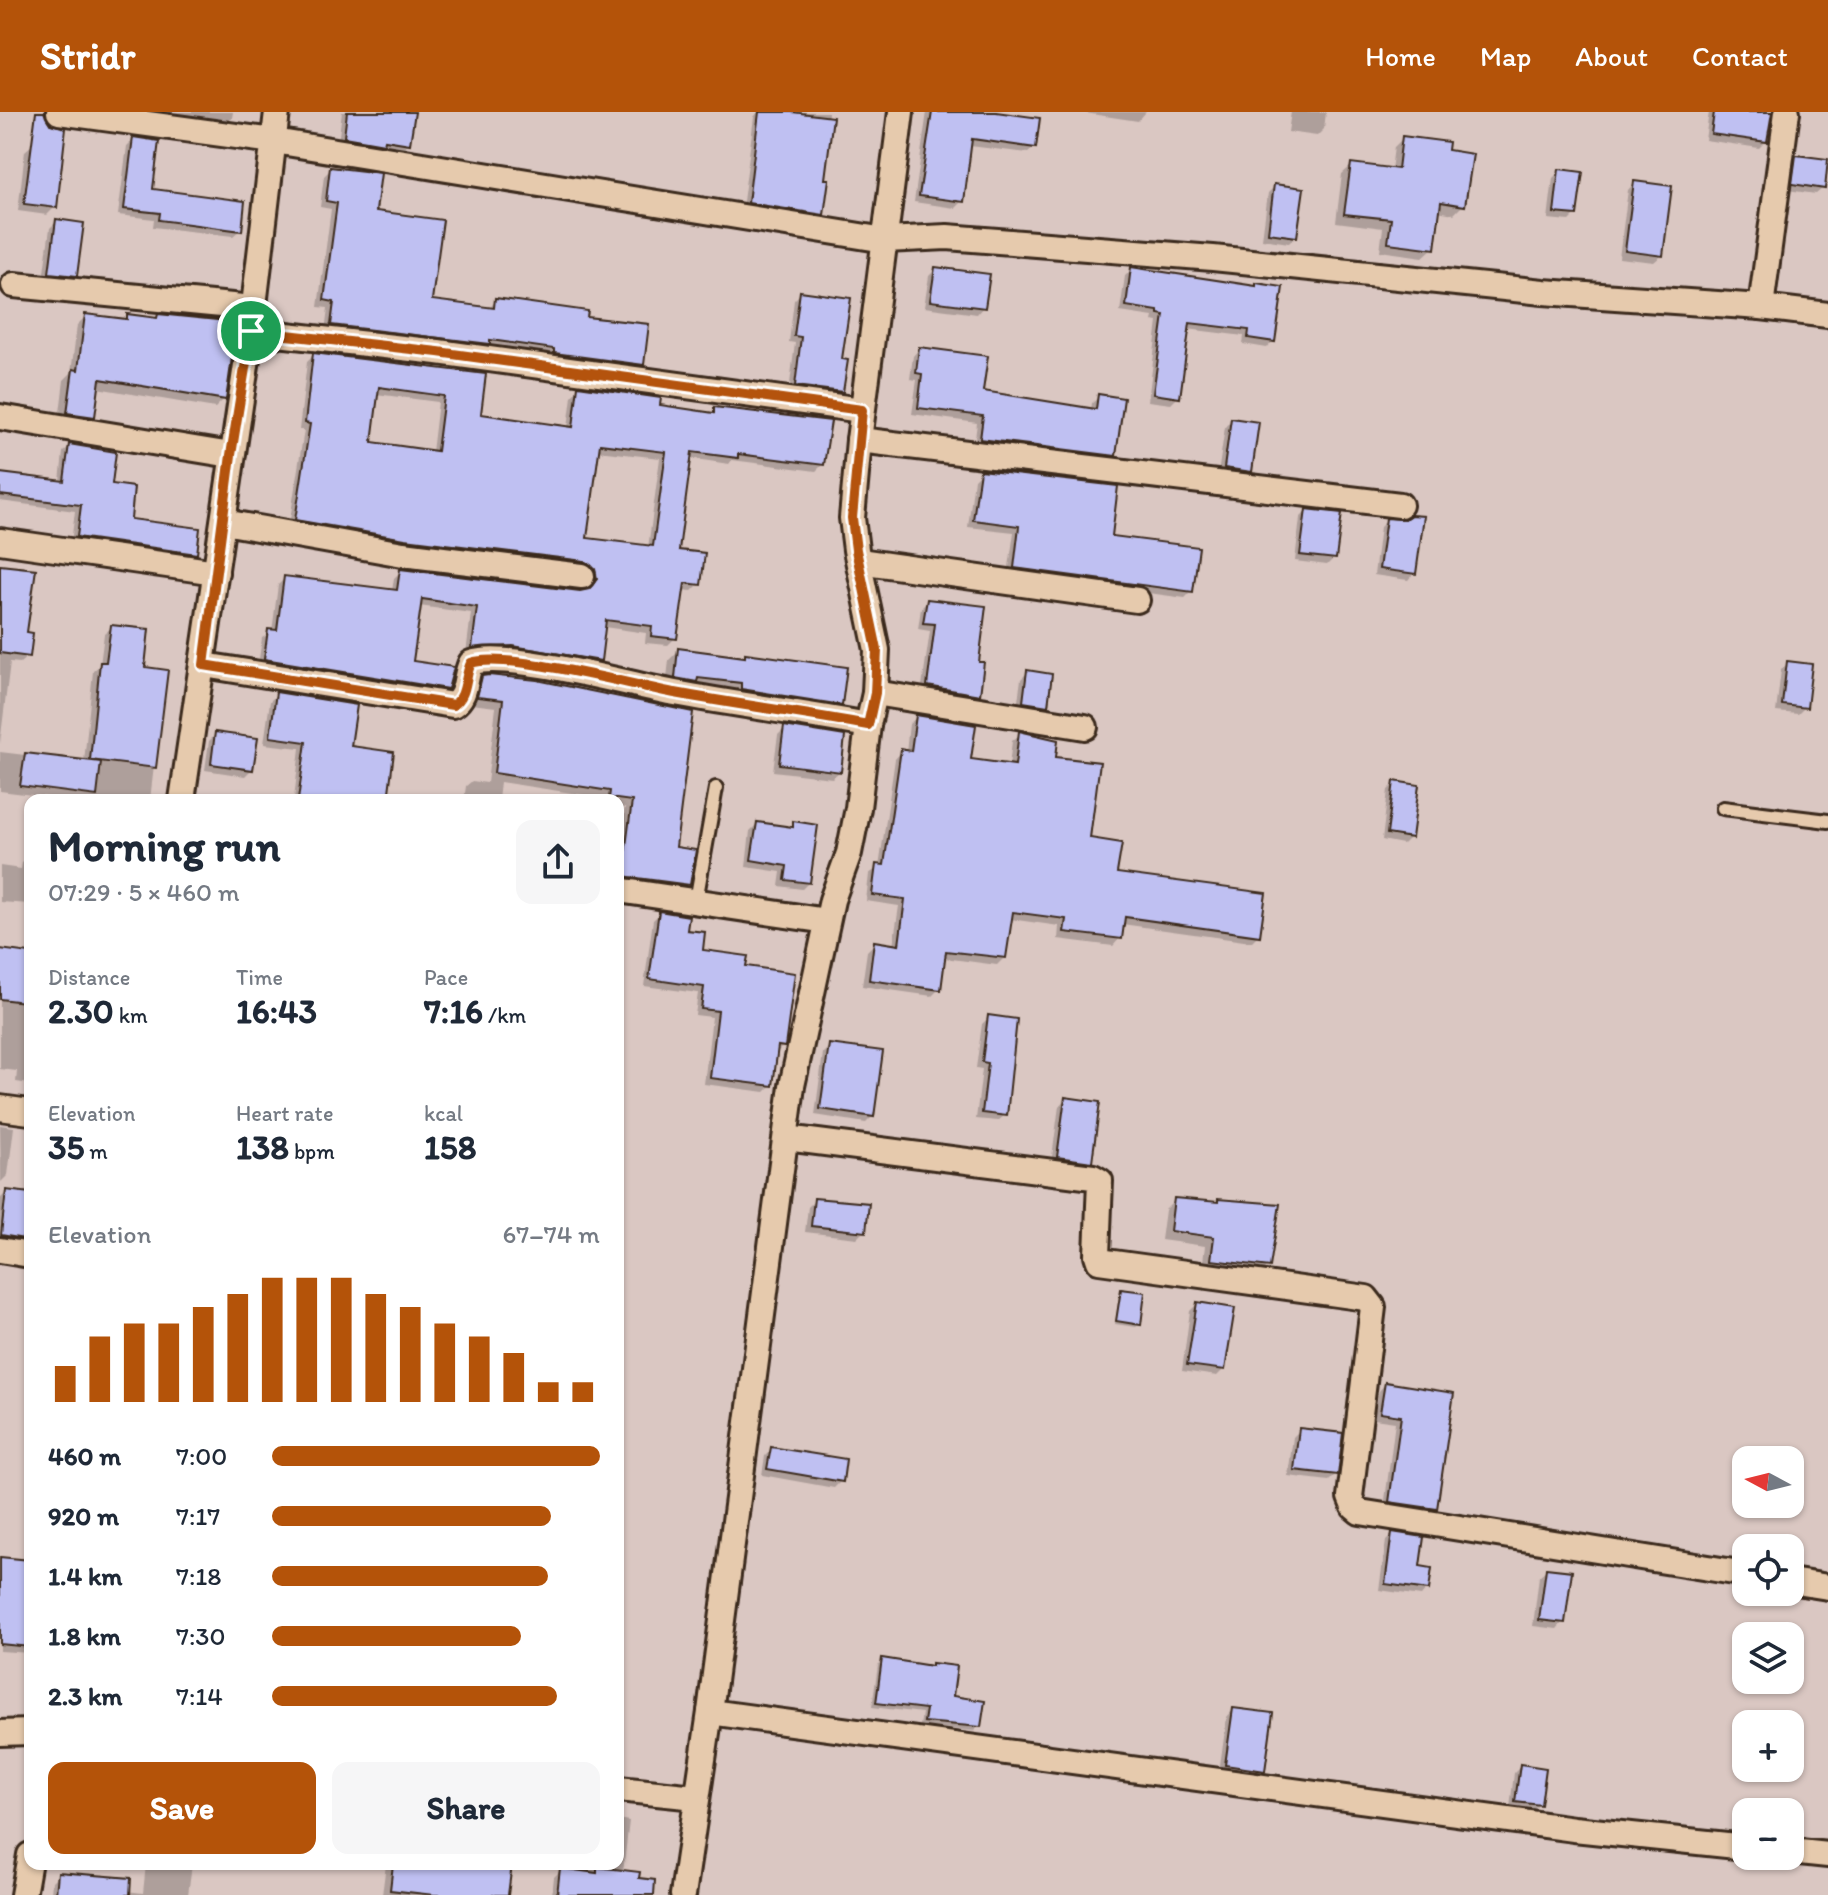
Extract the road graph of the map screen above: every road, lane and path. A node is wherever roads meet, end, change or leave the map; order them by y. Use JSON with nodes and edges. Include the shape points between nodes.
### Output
{"nodes":[{"id":1,"x":59,"y":112,"type":"edge"},
{"id":2,"x":277,"y":112,"type":"edge"},
{"id":3,"x":901,"y":112,"type":"edge"},
{"id":4,"x":1787,"y":112,"type":"edge"},
{"id":5,"x":274,"y":141,"type":"junction"},
{"id":6,"x":885,"y":240,"type":"junction"},
{"id":7,"x":14,"y":285,"type":"dead end"},
{"id":8,"x":1761,"y":307,"type":"junction"},
{"id":9,"x":1828,"y":315,"type":"edge"},
{"id":10,"x":252,"y":319,"type":"junction"},
{"id":11,"x":862,"y":410,"type":"junction"},
{"id":12,"x":0,"y":417,"type":"edge"},
{"id":13,"x":859,"y":440,"type":"junction"},
{"id":14,"x":231,"y":455,"type":"junction"},
{"id":15,"x":1400,"y":505,"type":"dead end"},
{"id":16,"x":224,"y":522,"type":"junction"},
{"id":17,"x":0,"y":541,"type":"edge"},
{"id":18,"x":859,"y":561,"type":"junction"},
{"id":19,"x":216,"y":572,"type":"junction"},
{"id":20,"x":582,"y":576,"type":"dead end"},
{"id":21,"x":1137,"y":600,"type":"dead end"},
{"id":22,"x":204,"y":665,"type":"junction"},
{"id":23,"x":875,"y":693,"type":"junction"},
{"id":24,"x":868,"y":725,"type":"junction"},
{"id":25,"x":1085,"y":727,"type":"dead end"},
{"id":26,"x":716,"y":788,"type":"dead end"},
{"id":27,"x":183,"y":794,"type":"edge"},
{"id":28,"x":1723,"y":808,"type":"dead end"},
{"id":29,"x":1828,"y":821,"type":"edge"},
{"id":30,"x":624,"y":891,"type":"edge"},
{"id":31,"x":696,"y":901,"type":"junction"},
{"id":32,"x":827,"y":921,"type":"junction"},
{"id":33,"x":0,"y":1108,"type":"edge"},
{"id":34,"x":24,"y":1111,"type":"edge"},
{"id":35,"x":786,"y":1138,"type":"junction"},
{"id":36,"x":0,"y":1250,"type":"edge"},
{"id":37,"x":24,"y":1254,"type":"edge"},
{"id":38,"x":1732,"y":1572,"type":"edge"},
{"id":39,"x":1804,"y":1583,"type":"edge"},
{"id":40,"x":1828,"y":1587,"type":"edge"},
{"id":41,"x":710,"y":1712,"type":"junction"},
{"id":42,"x":24,"y":1732,"type":"edge"},
{"id":43,"x":0,"y":1733,"type":"edge"},
{"id":44,"x":624,"y":1790,"type":"edge"},
{"id":45,"x":696,"y":1797,"type":"junction"},
{"id":46,"x":1732,"y":1846,"type":"edge"},
{"id":47,"x":1804,"y":1852,"type":"edge"},
{"id":48,"x":1828,"y":1855,"type":"edge"},
{"id":49,"x":27,"y":1870,"type":"edge"},
{"id":50,"x":23,"y":1895,"type":"edge"},
{"id":51,"x":683,"y":1895,"type":"edge"}],
"edges":[{"from":1,"to":5,"type":"street"},
{"from":2,"to":5,"type":"street"},
{"from":3,"to":6,"type":"street"},
{"from":4,"to":8,"type":"street"},
{"from":5,"to":6,"type":"street"},
{"from":5,"to":10,"type":"street"},
{"from":6,"to":8,"type":"street","via":[[947,237]]},
{"from":6,"to":11,"type":"street"},
{"from":7,"to":10,"type":"street"},
{"from":8,"to":9,"type":"street"},
{"from":10,"to":11,"type":"street","via":[[438,352]]},
{"from":10,"to":14,"type":"street"},
{"from":11,"to":13,"type":"street"},
{"from":12,"to":14,"type":"street"},
{"from":13,"to":15,"type":"street"},
{"from":13,"to":18,"type":"street","via":[[852,518]]},
{"from":14,"to":16,"type":"street"},
{"from":16,"to":19,"type":"street"},
{"from":16,"to":20,"type":"street","via":[[390,552]]},
{"from":17,"to":19,"type":"street"},
{"from":18,"to":21,"type":"street"},
{"from":18,"to":23,"type":"street","via":[[877,650]]},
{"from":19,"to":22,"type":"street"},
{"from":22,"to":24,"type":"street","via":[[453,705],[465,689],[471,663],[481,659]]},
{"from":22,"to":27,"type":"street"},
{"from":23,"to":24,"type":"street"},
{"from":23,"to":25,"type":"street"},
{"from":24,"to":32,"type":"street","via":[[849,853]]},
{"from":26,"to":31,"type":"lane"},
{"from":28,"to":29,"type":"lane"},
{"from":30,"to":31,"type":"street"},
{"from":31,"to":32,"type":"street"},
{"from":32,"to":35,"type":"street"},
{"from":33,"to":34,"type":"street"},
{"from":35,"to":38,"type":"street","via":[[1089,1176],[1100,1181],[1099,1261],[1368,1300],[1373,1307],[1350,1497],[1360,1512]]},
{"from":35,"to":41,"type":"street"},
{"from":36,"to":37,"type":"street"},
{"from":39,"to":40,"type":"street"},
{"from":41,"to":45,"type":"street"},
{"from":41,"to":46,"type":"street","via":[[1574,1829]]},
{"from":42,"to":43,"type":"street"},
{"from":44,"to":45,"type":"street"},
{"from":45,"to":51,"type":"street"},
{"from":47,"to":48,"type":"street"},
{"from":49,"to":50,"type":"street"}]}
